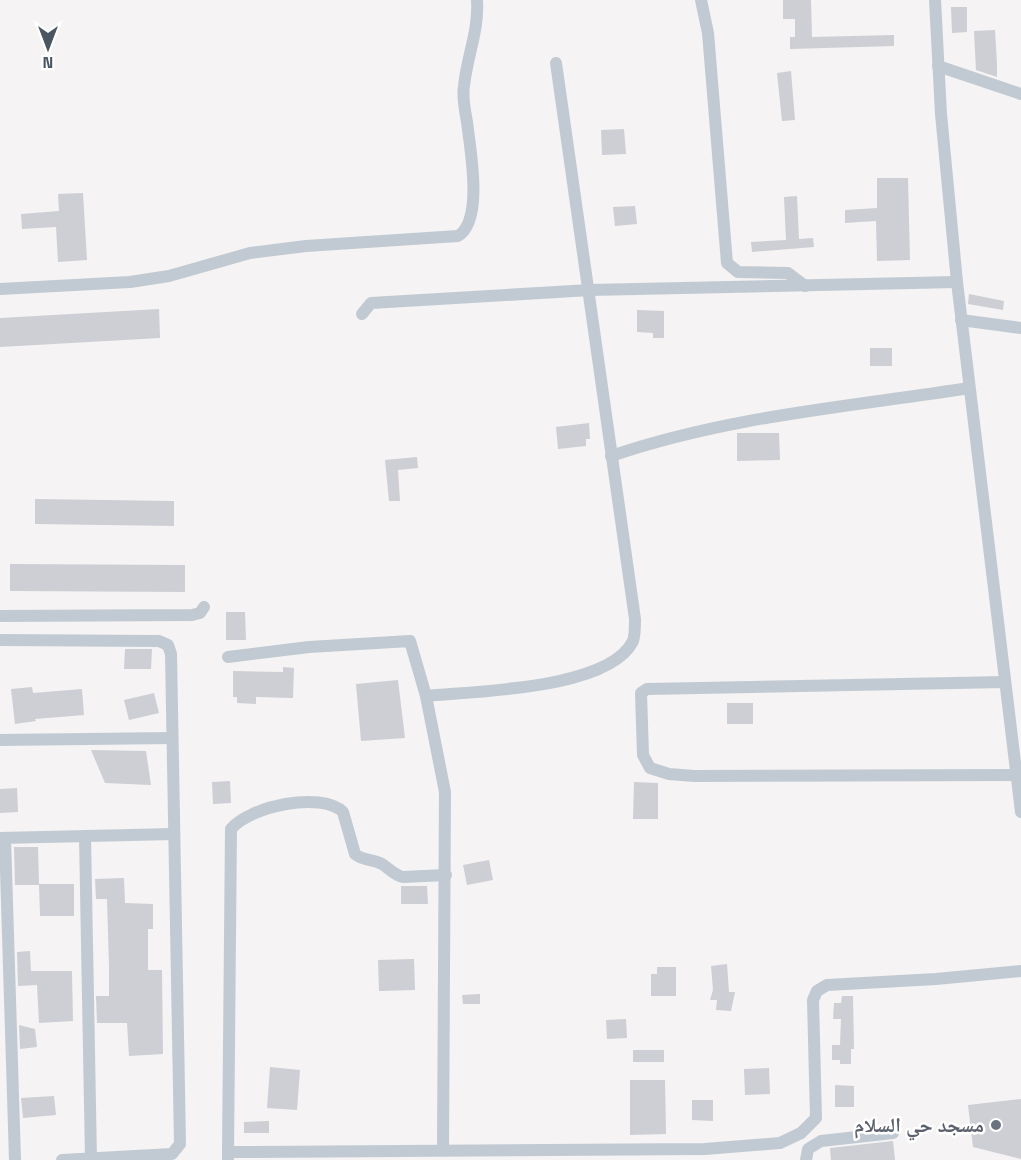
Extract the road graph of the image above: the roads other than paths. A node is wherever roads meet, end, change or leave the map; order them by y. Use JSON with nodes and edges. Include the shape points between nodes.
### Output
{"nodes":[{"id":1,"x":477,"y":0,"type":"edge"},
{"id":2,"x":701,"y":0,"type":"edge"},
{"id":3,"x":935,"y":0,"type":"edge"},
{"id":4,"x":556,"y":63,"type":"dead end"},
{"id":5,"x":938,"y":66,"type":"junction"},
{"id":6,"x":1021,"y":94,"type":"edge"},
{"id":7,"x":957,"y":282,"type":"junction"},
{"id":8,"x":805,"y":286,"type":"junction"},
{"id":9,"x":0,"y":289,"type":"edge"},
{"id":10,"x":590,"y":290,"type":"junction"},
{"id":11,"x":362,"y":314,"type":"dead end"},
{"id":12,"x":961,"y":320,"type":"junction"},
{"id":13,"x":1021,"y":328,"type":"edge"},
{"id":14,"x":969,"y":388,"type":"junction"},
{"id":15,"x":611,"y":456,"type":"junction"},
{"id":16,"x":204,"y":607,"type":"dead end"},
{"id":17,"x":0,"y":616,"type":"edge"},
{"id":18,"x":0,"y":640,"type":"edge"},
{"id":19,"x":228,"y":657,"type":"dead end"},
{"id":20,"x":1005,"y":682,"type":"junction"},
{"id":21,"x":426,"y":696,"type":"junction"},
{"id":22,"x":172,"y":738,"type":"junction"},
{"id":23,"x":0,"y":740,"type":"edge"},
{"id":24,"x":1016,"y":775,"type":"junction"},
{"id":25,"x":1021,"y":812,"type":"edge"},
{"id":26,"x":174,"y":834,"type":"junction"},
{"id":27,"x":84,"y":836,"type":"junction"},
{"id":28,"x":3,"y":838,"type":"edge"},
{"id":29,"x":446,"y":875,"type":"junction"},
{"id":30,"x":1021,"y":971,"type":"edge"},
{"id":31,"x":893,"y":1133,"type":"dead end"},
{"id":32,"x":443,"y":1149,"type":"junction"},
{"id":33,"x":228,"y":1156,"type":"edge"},
{"id":34,"x":602,"y":1156,"type":"edge"},
{"id":35,"x":91,"y":1158,"type":"junction"},
{"id":36,"x":15,"y":1160,"type":"edge"},
{"id":37,"x":62,"y":1160,"type":"edge"},
{"id":38,"x":806,"y":1160,"type":"edge"}],
"edges":[{"from":1,"to":9,"type":"street","via":[[475,39],[463,88],[471,154],[472,216],[469,226],[458,236],[306,246],[250,253],[169,276]]},
{"from":2,"to":8,"type":"street","via":[[708,33],[727,263],[738,272],[789,273]]},
{"from":3,"to":5,"type":"street"},
{"from":4,"to":10,"type":"street"},
{"from":5,"to":6,"type":"street"},
{"from":5,"to":7,"type":"street"},
{"from":7,"to":8,"type":"street"},
{"from":7,"to":12,"type":"street"},
{"from":8,"to":10,"type":"street"},
{"from":10,"to":11,"type":"street","via":[[371,303]]},
{"from":10,"to":15,"type":"street"},
{"from":12,"to":13,"type":"street"},
{"from":12,"to":14,"type":"street"},
{"from":14,"to":15,"type":"street","via":[[733,423]]},
{"from":14,"to":20,"type":"street"},
{"from":15,"to":21,"type":"street","via":[[635,619],[633,640],[623,654],[600,668],[549,685]]},
{"from":16,"to":17,"type":"street","via":[[192,615]]},
{"from":18,"to":22,"type":"street","via":[[165,642],[171,654]]},
{"from":19,"to":21,"type":"street","via":[[410,640]]},
{"from":20,"to":24,"type":"street"},
{"from":20,"to":24,"type":"street","via":[[647,689],[642,693],[643,755],[650,768],[694,776]]},
{"from":21,"to":29,"type":"street","via":[[445,792]]},
{"from":22,"to":23,"type":"street"},
{"from":22,"to":26,"type":"street"},
{"from":24,"to":25,"type":"street"},
{"from":26,"to":27,"type":"street"},
{"from":26,"to":35,"type":"street","via":[[180,1144],[172,1154]]},
{"from":27,"to":28,"type":"street"},
{"from":27,"to":35,"type":"street"},
{"from":28,"to":36,"type":"street"},
{"from":29,"to":32,"type":"street"},
{"from":29,"to":33,"type":"street","via":[[403,877],[382,864],[359,858],[343,812],[328,804],[269,806],[247,815],[231,829]]},
{"from":30,"to":34,"type":"street","via":[[827,985],[817,991],[813,1000],[818,1105],[811,1126],[780,1143]]},
{"from":31,"to":38,"type":"street","via":[[821,1141],[808,1149]]},
{"from":32,"to":33,"type":"street"},
{"from":32,"to":34,"type":"street"},
{"from":35,"to":37,"type":"street"}]}
